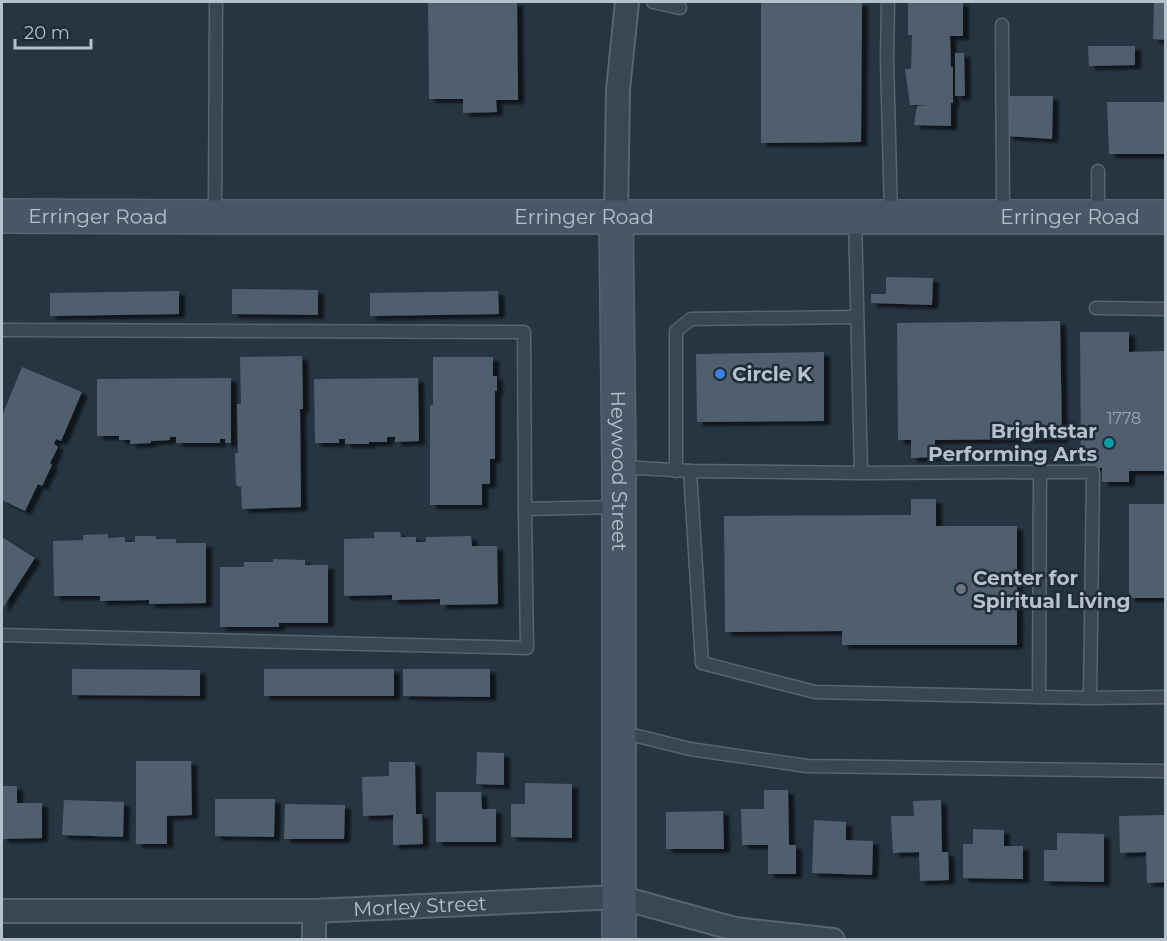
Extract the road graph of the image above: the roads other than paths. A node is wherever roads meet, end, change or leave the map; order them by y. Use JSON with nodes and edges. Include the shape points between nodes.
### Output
{"nodes":[{"id":1,"x":216,"y":2,"type":"edge"},
{"id":2,"x":627,"y":2,"type":"edge"},
{"id":3,"x":653,"y":2,"type":"edge"},
{"id":4,"x":888,"y":2,"type":"edge"},
{"id":5,"x":680,"y":8,"type":"dead end"},
{"id":6,"x":1002,"y":25,"type":"dead end"},
{"id":7,"x":1098,"y":171,"type":"dead end"},
{"id":8,"x":2,"y":216,"type":"edge"},
{"id":9,"x":215,"y":217,"type":"junction"},
{"id":10,"x":616,"y":217,"type":"junction"},
{"id":11,"x":855,"y":217,"type":"junction"},
{"id":12,"x":891,"y":217,"type":"junction"},
{"id":13,"x":1003,"y":217,"type":"junction"},
{"id":14,"x":1166,"y":217,"type":"edge"},
{"id":15,"x":1098,"y":218,"type":"junction"},
{"id":16,"x":1096,"y":308,"type":"dead end"},
{"id":17,"x":1166,"y":309,"type":"edge"},
{"id":18,"x":857,"y":317,"type":"junction"},
{"id":19,"x":2,"y":330,"type":"edge"},
{"id":20,"x":619,"y":467,"type":"junction"},
{"id":21,"x":676,"y":471,"type":"junction"},
{"id":22,"x":690,"y":471,"type":"junction"},
{"id":23,"x":1041,"y":472,"type":"junction"},
{"id":24,"x":861,"y":473,"type":"junction"},
{"id":25,"x":619,"y":507,"type":"junction"},
{"id":26,"x":525,"y":508,"type":"junction"},
{"id":27,"x":2,"y":635,"type":"edge"},
{"id":28,"x":1039,"y":697,"type":"junction"},
{"id":29,"x":1166,"y":697,"type":"edge"},
{"id":30,"x":1090,"y":698,"type":"junction"},
{"id":31,"x":619,"y":732,"type":"junction"},
{"id":32,"x":1166,"y":771,"type":"edge"},
{"id":33,"x":619,"y":897,"type":"junction"},
{"id":34,"x":2,"y":911,"type":"edge"},
{"id":35,"x":314,"y":911,"type":"junction"},
{"id":36,"x":314,"y":939,"type":"edge"},
{"id":37,"x":619,"y":939,"type":"edge"},
{"id":38,"x":833,"y":939,"type":"edge"}],
"edges":[{"from":1,"to":9,"type":"lane"},
{"from":2,"to":10,"type":"street","name":"Heywood Street","via":[[618,90]]},
{"from":3,"to":5,"type":"lane"},
{"from":4,"to":12,"type":"lane"},
{"from":6,"to":13,"type":"lane"},
{"from":7,"to":15,"type":"lane"},
{"from":8,"to":9,"type":"main road","name":"Erringer Road"},
{"from":9,"to":10,"type":"main road","name":"Erringer Road"},
{"from":10,"to":11,"type":"main road","name":"Erringer Road"},
{"from":10,"to":20,"type":"main road","name":"Heywood Street"},
{"from":11,"to":12,"type":"main road","name":"Erringer Road"},
{"from":11,"to":18,"type":"lane"},
{"from":12,"to":13,"type":"main road","name":"Erringer Road"},
{"from":13,"to":15,"type":"main road","name":"Erringer Road"},
{"from":14,"to":15,"type":"main road","name":"Erringer Road"},
{"from":16,"to":17,"type":"lane"},
{"from":18,"to":21,"type":"lane","via":[[691,319],[676,331]]},
{"from":18,"to":24,"type":"lane"},
{"from":19,"to":26,"type":"lane","via":[[524,332]]},
{"from":20,"to":21,"type":"lane"},
{"from":20,"to":25,"type":"main road","name":"Heywood Street"},
{"from":21,"to":22,"type":"lane"},
{"from":22,"to":24,"type":"lane"},
{"from":22,"to":28,"type":"lane","via":[[702,663],[815,692]]},
{"from":23,"to":24,"type":"lane"},
{"from":23,"to":28,"type":"lane"},
{"from":23,"to":30,"type":"lane","via":[[1093,472]]},
{"from":25,"to":26,"type":"lane"},
{"from":25,"to":31,"type":"main road","name":"Heywood Street"},
{"from":26,"to":27,"type":"lane","via":[[527,648]]},
{"from":28,"to":30,"type":"lane"},
{"from":29,"to":30,"type":"lane"},
{"from":31,"to":32,"type":"lane","via":[[690,749],[807,766]]},
{"from":31,"to":33,"type":"main road","name":"Heywood Street"},
{"from":33,"to":35,"type":"street","name":"Morley Street"},
{"from":33,"to":37,"type":"main road","name":"Heywood Street"},
{"from":33,"to":38,"type":"street","name":"Morley Street","via":[[735,929]]},
{"from":34,"to":35,"type":"street","name":"Morley Street"},
{"from":35,"to":36,"type":"street"}]}
